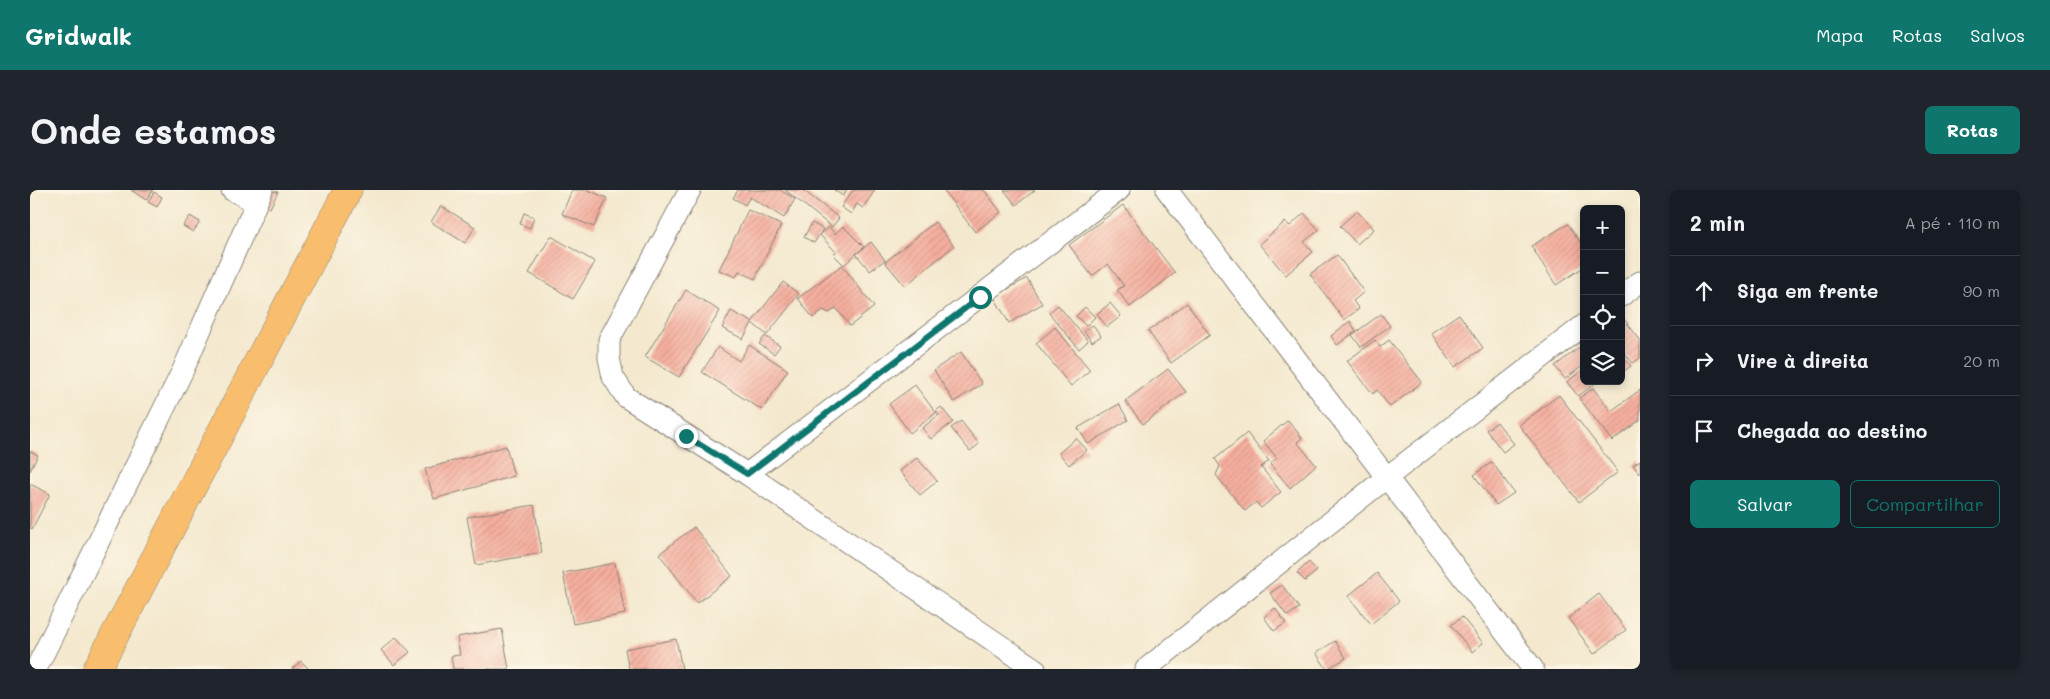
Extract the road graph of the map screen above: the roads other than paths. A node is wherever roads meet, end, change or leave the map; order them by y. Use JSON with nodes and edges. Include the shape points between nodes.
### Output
{"nodes":[{"id":1,"x":232,"y":190,"type":"edge"},
{"id":2,"x":348,"y":190,"type":"edge"},
{"id":3,"x":690,"y":190,"type":"edge"},
{"id":4,"x":1119,"y":190,"type":"edge"},
{"id":5,"x":1167,"y":190,"type":"edge"},
{"id":6,"x":259,"y":196,"type":"edge"},
{"id":7,"x":1640,"y":282,"type":"edge"},
{"id":8,"x":1622,"y":295,"type":"edge"},
{"id":9,"x":1580,"y":328,"type":"edge"},
{"id":10,"x":747,"y":474,"type":"junction"},
{"id":11,"x":1386,"y":478,"type":"junction"},
{"id":12,"x":36,"y":669,"type":"edge"},
{"id":13,"x":96,"y":669,"type":"edge"},
{"id":14,"x":1035,"y":669,"type":"edge"},
{"id":15,"x":1146,"y":669,"type":"edge"},
{"id":16,"x":1533,"y":669,"type":"edge"}],
"edges":[{"from":1,"to":6,"type":"street"},
{"from":2,"to":13,"type":"main road"},
{"from":3,"to":10,"type":"street","via":[[609,340],[608,358],[613,377],[626,398]]},
{"from":4,"to":10,"type":"street"},
{"from":5,"to":11,"type":"street"},
{"from":6,"to":12,"type":"street","via":[[183,370]]},
{"from":7,"to":8,"type":"street"},
{"from":9,"to":11,"type":"street"},
{"from":10,"to":14,"type":"street"},
{"from":11,"to":15,"type":"street"},
{"from":11,"to":16,"type":"street"}]}
